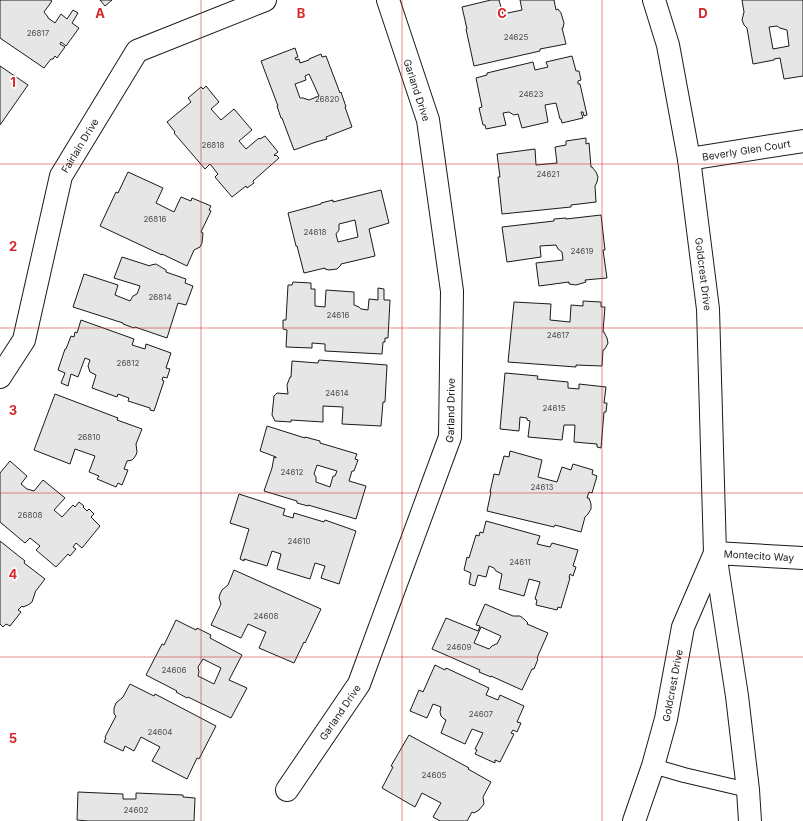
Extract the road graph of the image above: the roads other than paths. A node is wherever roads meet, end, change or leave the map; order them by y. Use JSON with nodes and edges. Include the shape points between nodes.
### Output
{"nodes":[{"id":1,"x":265,"y":0,"type":"edge"},
{"id":2,"x":388,"y":0,"type":"edge"},
{"id":3,"x":654,"y":0,"type":"edge"},
{"id":4,"x":803,"y":140,"type":"edge"},
{"id":5,"x":689,"y":159,"type":"junction"},
{"id":6,"x":0,"y":377,"type":"edge"},
{"id":7,"x":714,"y":552,"type":"junction"},
{"id":8,"x":803,"y":558,"type":"edge"},
{"id":9,"x":653,"y":766,"type":"junction"},
{"id":10,"x":287,"y":790,"type":"dead end"},
{"id":11,"x":748,"y":790,"type":"junction"},
{"id":12,"x":749,"y":820,"type":"edge"},
{"id":13,"x":634,"y":821,"type":"edge"}],
"edges":[{"from":1,"to":6,"type":"street","name":"Fairlain Drive","via":[[138,51],[61,176],[24,340]]},
{"from":2,"to":10,"type":"street","name":"Garland Drive","via":[[428,120],[452,291],[450,438],[359,684]]},
{"from":3,"to":5,"type":"street","name":"Goldcrest Drive","via":[[668,44]]},
{"from":4,"to":5,"type":"street","name":"Beverly Glen Court"},
{"from":5,"to":7,"type":"street","name":"Goldcrest Drive","via":[[708,309]]},
{"from":7,"to":8,"type":"street","name":"Montecito Way"},
{"from":7,"to":9,"type":"street","name":"Goldcrest Drive","via":[[683,627],[666,719]]},
{"from":7,"to":11,"type":"street","name":"Goldcrest Drive","via":[[737,696]]},
{"from":9,"to":11,"type":"lane"},
{"from":9,"to":13,"type":"street","name":"Goldcrest Drive"},
{"from":11,"to":12,"type":"street","name":"Goldcrest Drive"}]}
